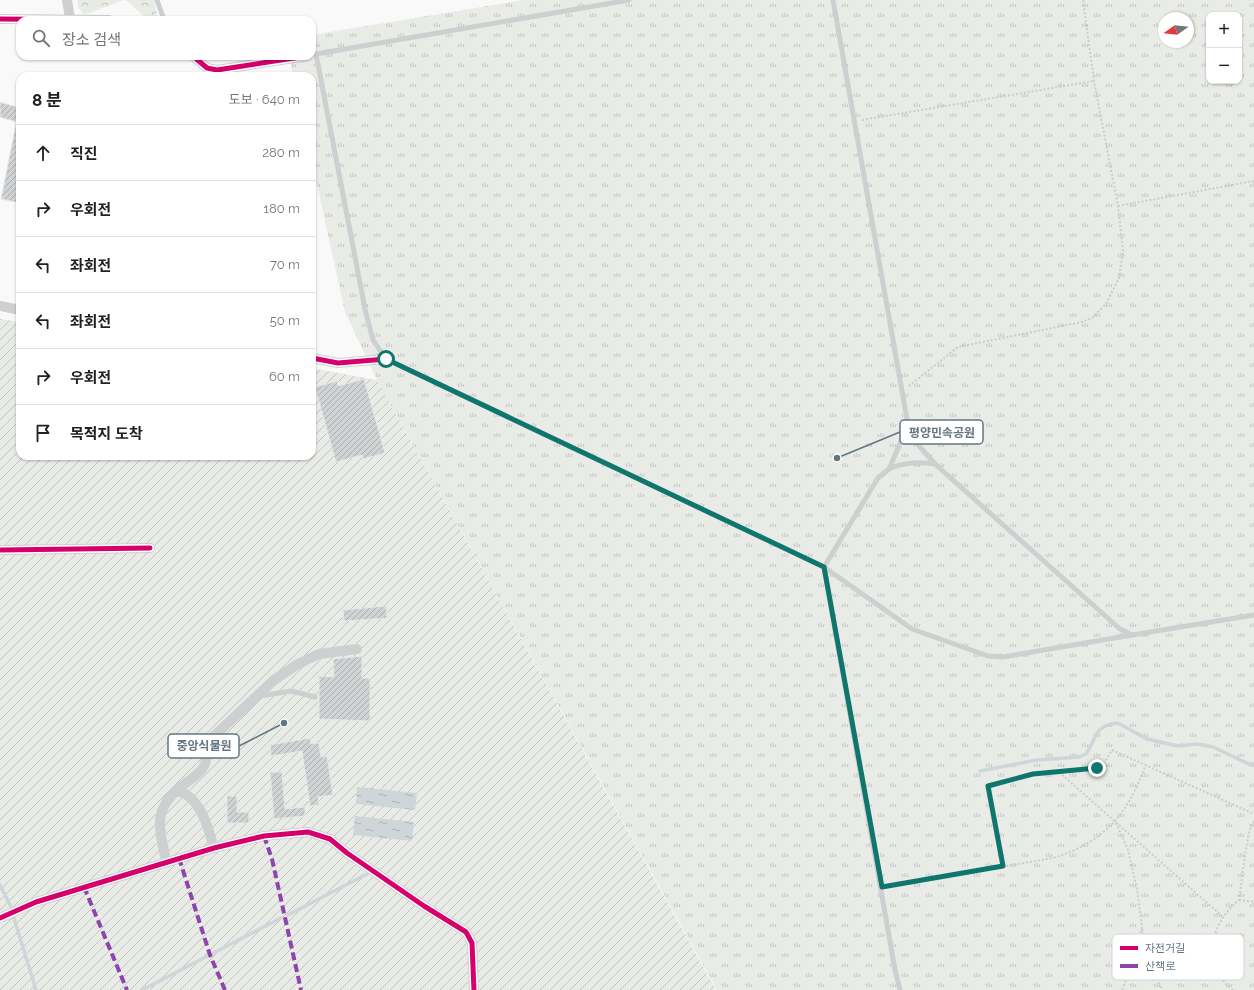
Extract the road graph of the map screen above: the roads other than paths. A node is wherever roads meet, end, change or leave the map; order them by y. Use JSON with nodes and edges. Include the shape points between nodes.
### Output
{"nodes":[{"id":1,"x":67,"y":0,"type":"edge"},
{"id":2,"x":156,"y":0,"type":"edge"},
{"id":3,"x":629,"y":0,"type":"edge"},
{"id":4,"x":833,"y":0,"type":"edge"},
{"id":5,"x":70,"y":16,"type":"edge"},
{"id":6,"x":162,"y":16,"type":"edge"},
{"id":7,"x":0,"y":19,"type":"edge"},
{"id":8,"x":16,"y":19,"type":"edge"},
{"id":9,"x":316,"y":54,"type":"edge"},
{"id":10,"x":198,"y":60,"type":"edge"},
{"id":11,"x":280,"y":60,"type":"edge"},
{"id":12,"x":312,"y":60,"type":"edge"},
{"id":13,"x":315,"y":72,"type":"edge"},
{"id":14,"x":316,"y":79,"type":"edge"},
{"id":15,"x":0,"y":306,"type":"edge"},
{"id":16,"x":16,"y":309,"type":"edge"},
{"id":17,"x":316,"y":359,"type":"edge"},
{"id":18,"x":386,"y":359,"type":"junction"},
{"id":19,"x":908,"y":425,"type":"junction"},
{"id":20,"x":935,"y":464,"type":"junction"},
{"id":21,"x":889,"y":469,"type":"junction"},
{"id":22,"x":150,"y":548,"type":"dead end"},
{"id":23,"x":0,"y":550,"type":"edge"},
{"id":24,"x":824,"y":567,"type":"junction"},
{"id":25,"x":1254,"y":615,"type":"edge"},
{"id":26,"x":1132,"y":635,"type":"junction"},
{"id":27,"x":357,"y":649,"type":"dead end"},
{"id":28,"x":257,"y":697,"type":"junction"},
{"id":29,"x":315,"y":697,"type":"dead end"},
{"id":30,"x":175,"y":791,"type":"junction"},
{"id":31,"x":214,"y":848,"type":"junction"},
{"id":32,"x":166,"y":861,"type":"junction"},
{"id":33,"x":0,"y":918,"type":"edge"},
{"id":34,"x":474,"y":990,"type":"edge"},
{"id":35,"x":900,"y":990,"type":"edge"}],
"edges":[{"from":1,"to":5,"type":"street"},
{"from":2,"to":6,"type":"lane"},
{"from":3,"to":9,"type":"lane"},
{"from":4,"to":19,"type":"lane"},
{"from":7,"to":8,"type":"street"},
{"from":10,"to":11,"type":"street","via":[[207,68],[217,70]]},
{"from":12,"to":13,"type":"lane"},
{"from":14,"to":18,"type":"lane","via":[[365,309],[373,340]]},
{"from":15,"to":16,"type":"street"},
{"from":17,"to":18,"type":"street","via":[[338,363]]},
{"from":18,"to":24,"type":"lane"},
{"from":19,"to":20,"type":"lane","via":[[920,447]]},
{"from":19,"to":21,"type":"lane"},
{"from":20,"to":21,"type":"lane","via":[[916,462],[899,464]]},
{"from":20,"to":26,"type":"lane","via":[[1120,628]]},
{"from":21,"to":24,"type":"lane","via":[[878,478]]},
{"from":22,"to":23,"type":"street"},
{"from":24,"to":26,"type":"lane","via":[[912,629],[988,656],[1003,657]]},
{"from":24,"to":35,"type":"lane"},
{"from":25,"to":26,"type":"lane"},
{"from":27,"to":28,"type":"street","via":[[312,657],[274,680]]},
{"from":28,"to":29,"type":"lane","via":[[291,691]]},
{"from":28,"to":30,"type":"street","via":[[213,737],[208,745],[203,767]]},
{"from":30,"to":31,"type":"street","via":[[187,795],[195,804],[206,821]]},
{"from":30,"to":32,"type":"street","via":[[164,803],[160,818]]},
{"from":31,"to":32,"type":"street"},
{"from":31,"to":34,"type":"street","via":[[264,836],[295,832],[319,834],[330,839],[466,932],[472,943]]},
{"from":32,"to":33,"type":"street","via":[[36,902]]}]}
